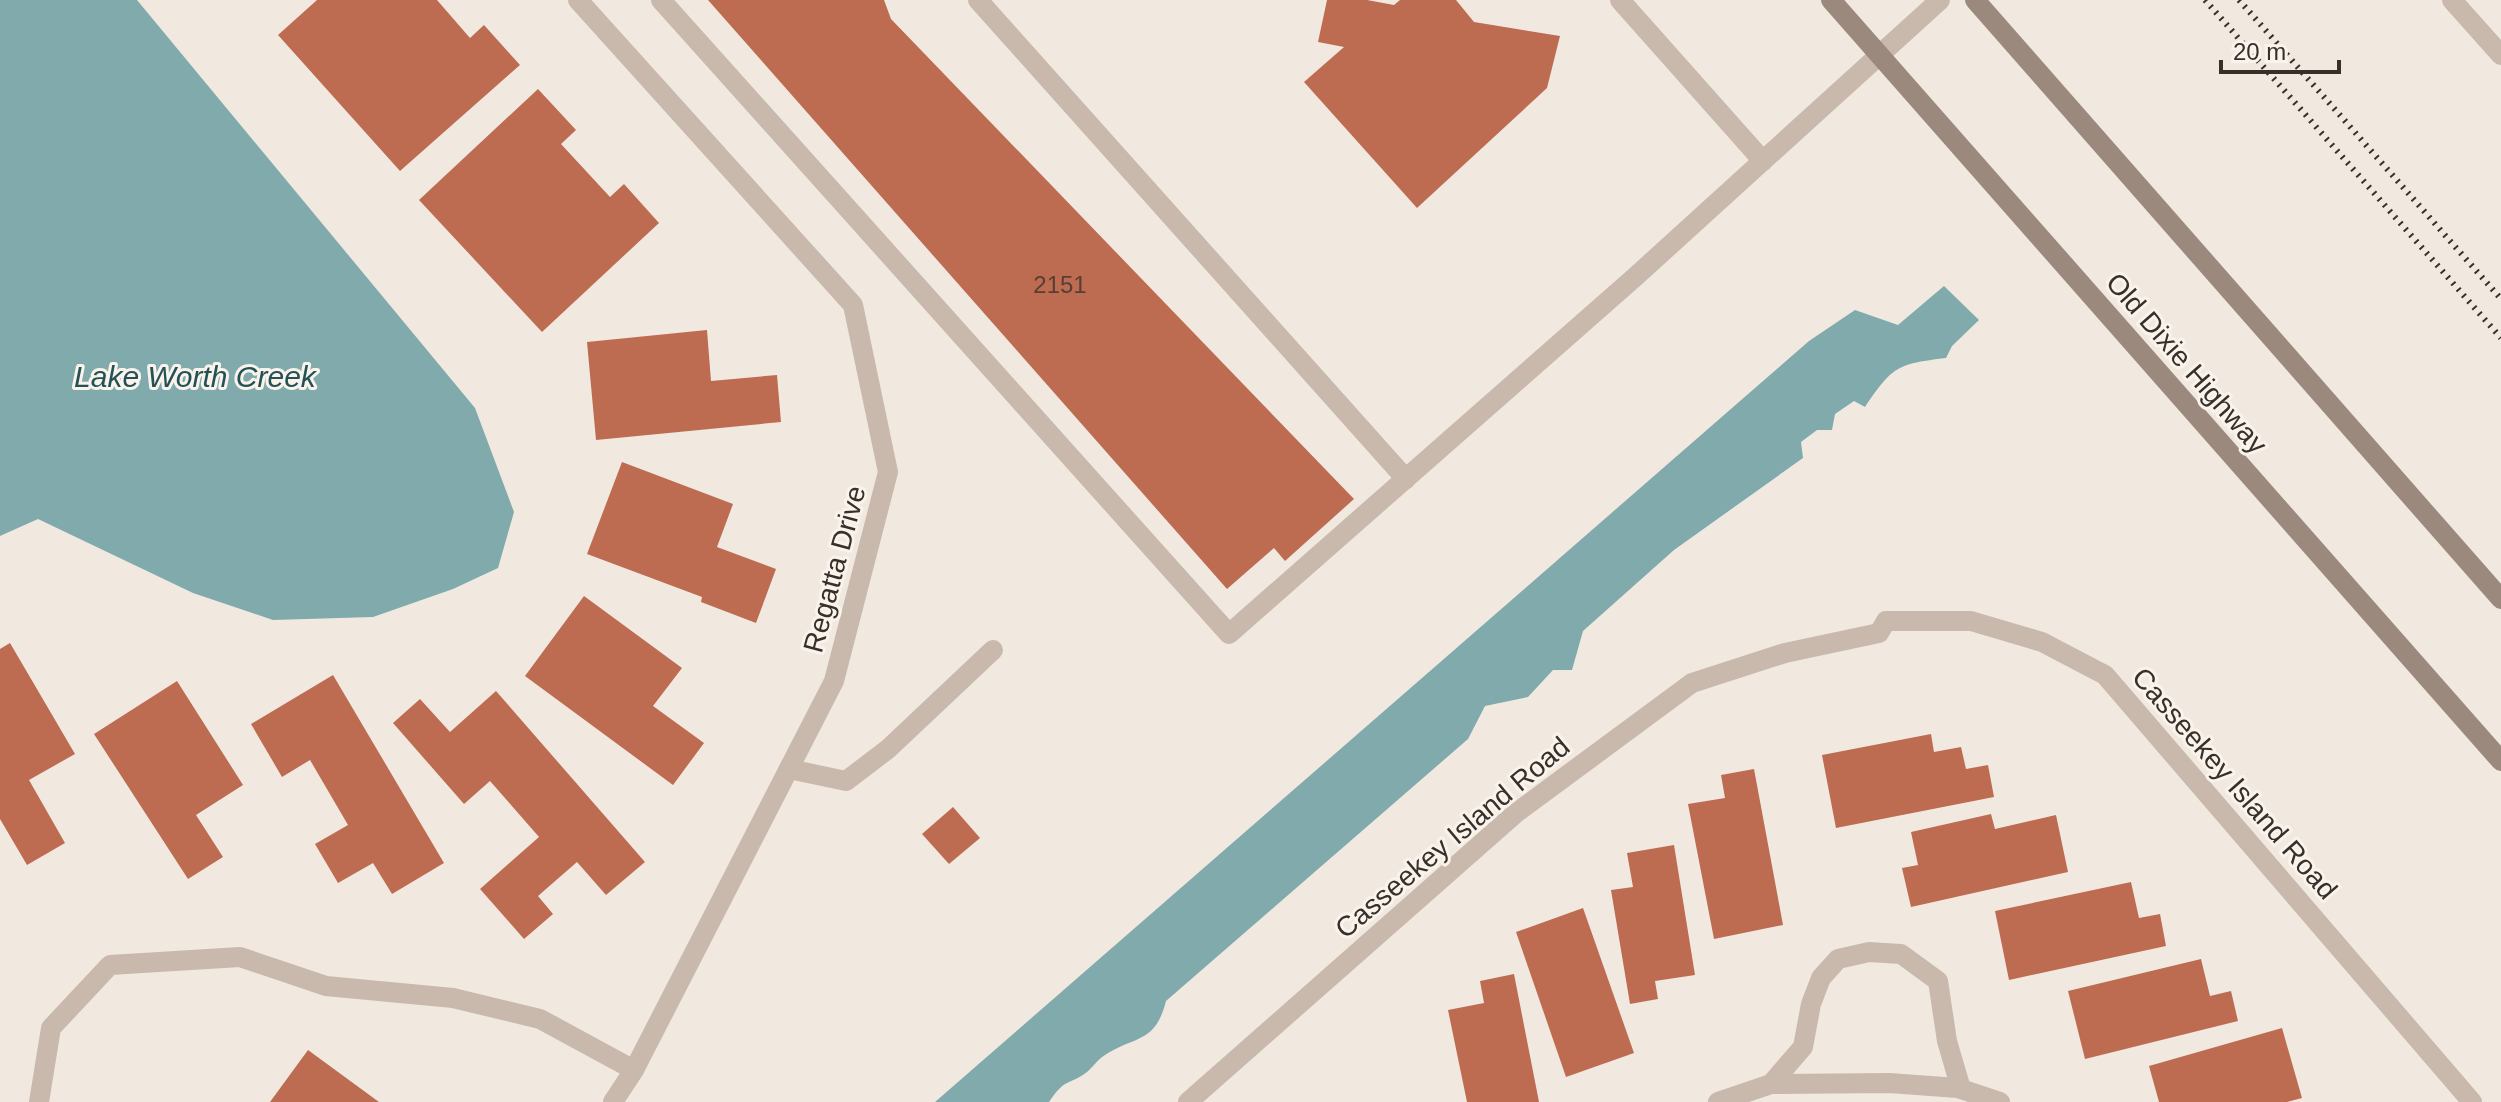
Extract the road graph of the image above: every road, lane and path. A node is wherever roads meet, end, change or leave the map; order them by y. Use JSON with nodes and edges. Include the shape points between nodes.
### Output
{"nodes":[{"id":1,"x":578,"y":0,"type":"edge"},
{"id":2,"x":661,"y":0,"type":"edge"},
{"id":3,"x":978,"y":0,"type":"edge"},
{"id":4,"x":1620,"y":0,"type":"edge"},
{"id":5,"x":1831,"y":0,"type":"edge"},
{"id":6,"x":1940,"y":0,"type":"edge"},
{"id":7,"x":1975,"y":0,"type":"edge"},
{"id":8,"x":2452,"y":0,"type":"edge"},
{"id":9,"x":1879,"y":55,"type":"junction"},
{"id":10,"x":2501,"y":55,"type":"edge"},
{"id":11,"x":1763,"y":161,"type":"junction"},
{"id":12,"x":1406,"y":479,"type":"junction"},
{"id":13,"x":2501,"y":599,"type":"edge"},
{"id":14,"x":993,"y":650,"type":"dead end"},
{"id":15,"x":2501,"y":761,"type":"edge"},
{"id":16,"x":789,"y":769,"type":"junction"},
{"id":17,"x":634,"y":1070,"type":"junction"},
{"id":18,"x":1771,"y":1084,"type":"junction"},
{"id":19,"x":1961,"y":1089,"type":"junction"},
{"id":20,"x":39,"y":1102,"type":"edge"},
{"id":21,"x":613,"y":1102,"type":"edge"},
{"id":22,"x":1188,"y":1102,"type":"edge"},
{"id":23,"x":1718,"y":1102,"type":"edge"},
{"id":24,"x":2000,"y":1102,"type":"edge"},
{"id":25,"x":2472,"y":1102,"type":"edge"}],
"edges":[{"from":1,"to":16,"type":"street","name":"Regatta Drive","via":[[853,305],[888,472],[834,681]]},
{"from":2,"to":12,"type":"street","via":[[1229,634]]},
{"from":3,"to":12,"type":"street"},
{"from":4,"to":11,"type":"street"},
{"from":5,"to":9,"type":"main road","name":"Old Dixie Highway"},
{"from":6,"to":9,"type":"street"},
{"from":7,"to":13,"type":"main road"},
{"from":8,"to":10,"type":"street"},
{"from":9,"to":11,"type":"street"},
{"from":9,"to":15,"type":"main road","name":"Old Dixie Highway"},
{"from":11,"to":12,"type":"street"},
{"from":14,"to":16,"type":"street","via":[[888,749],[846,781]]},
{"from":16,"to":17,"type":"street","name":"Regatta Drive"},
{"from":17,"to":20,"type":"street","via":[[540,1019],[453,998],[326,986],[240,957],[110,965],[51,1028]]},
{"from":17,"to":21,"type":"street","name":"Regatta Drive"},
{"from":18,"to":19,"type":"street","via":[[1889,1083]]},
{"from":18,"to":19,"type":"street","via":[[1803,1047],[1821,978],[1838,959],[1869,952],[1901,954],[1938,981]]},
{"from":18,"to":23,"type":"street"},
{"from":19,"to":24,"type":"street"},
{"from":22,"to":25,"type":"street","name":"Casseekey Island Road","via":[[1516,813],[1692,683],[1785,653],[1879,633],[1886,621],[1971,621],[2042,642],[2105,675]]}]}
